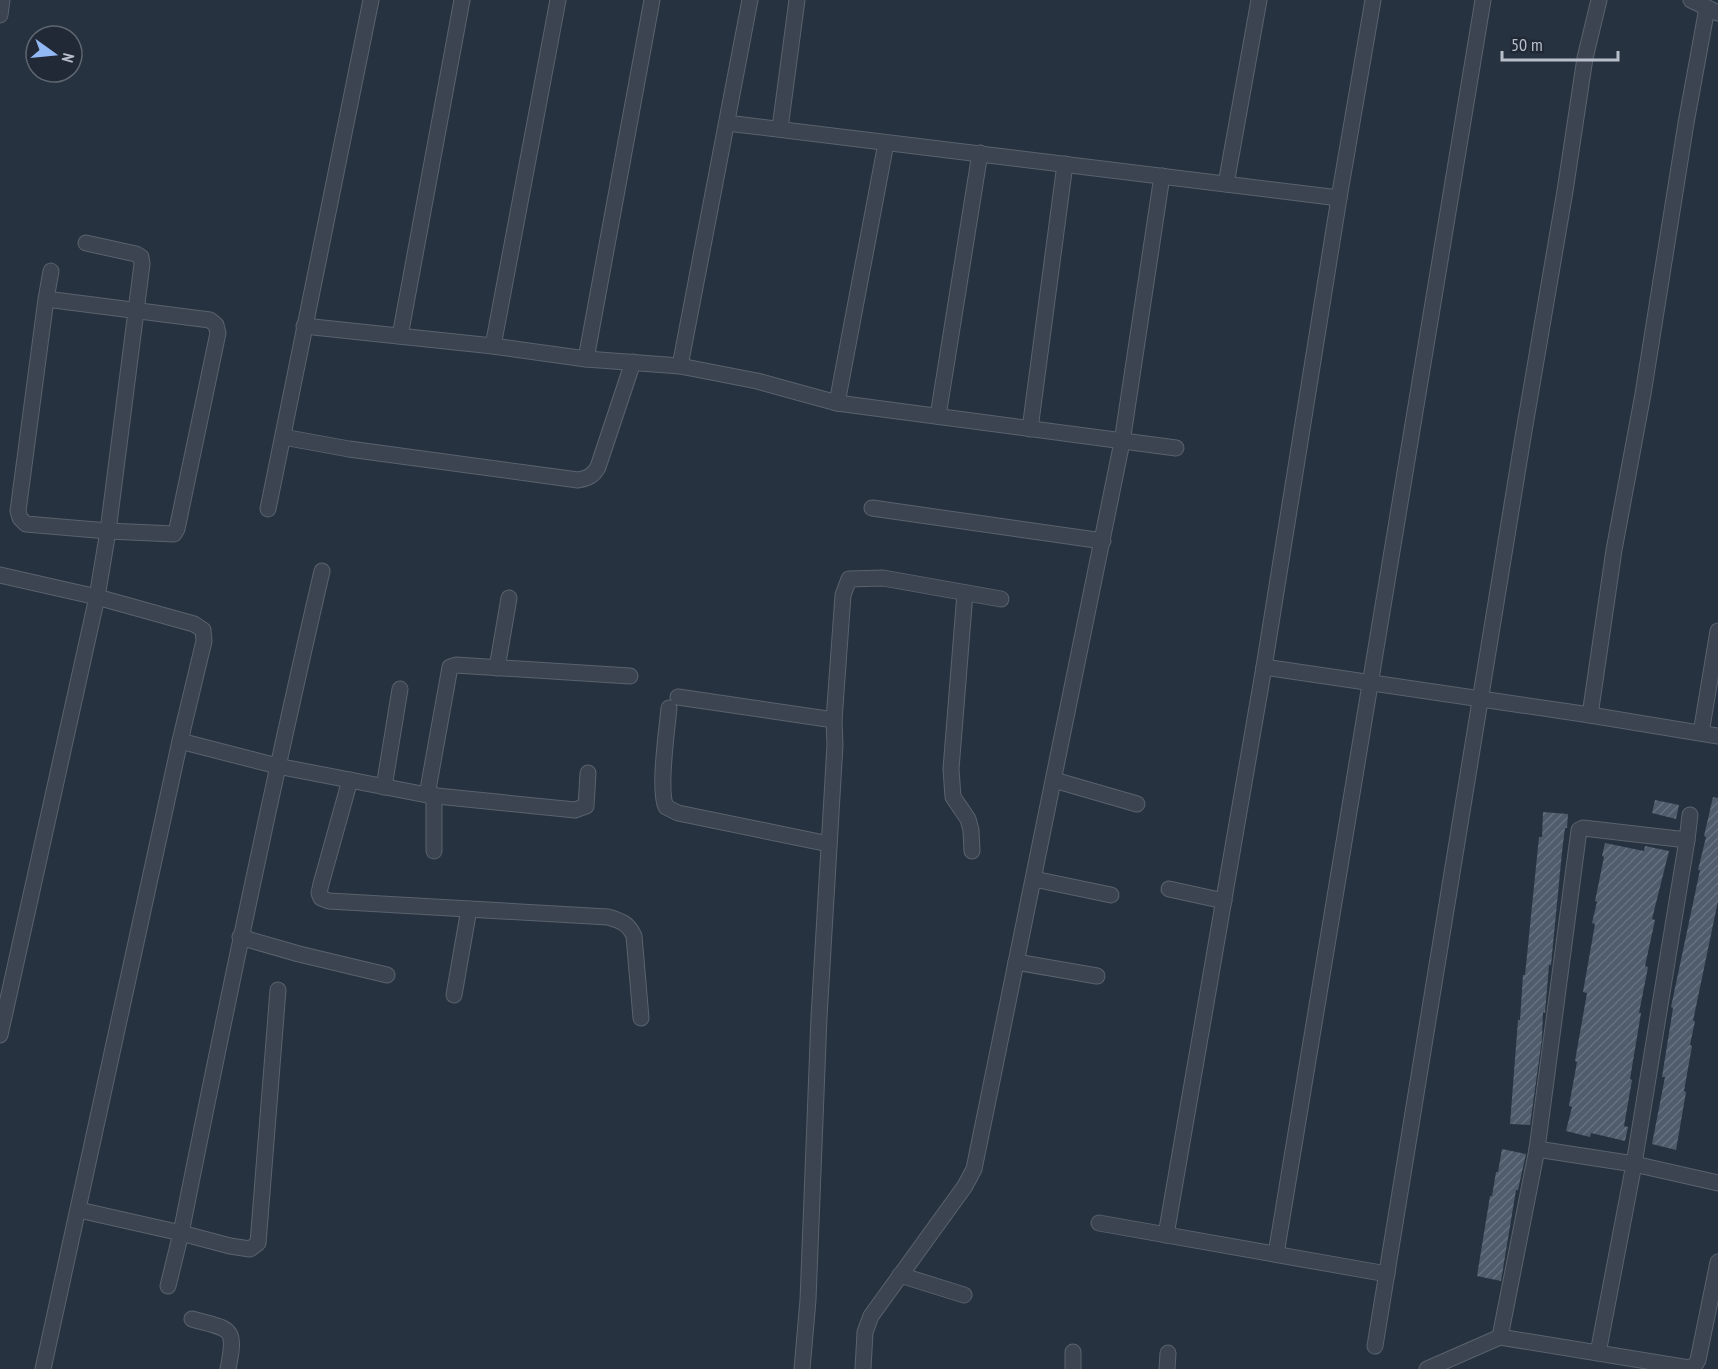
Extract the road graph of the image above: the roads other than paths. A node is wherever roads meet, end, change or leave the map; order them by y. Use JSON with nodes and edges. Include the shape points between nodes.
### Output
{"nodes":[{"id":1,"x":2,"y":0,"type":"edge"},
{"id":2,"x":371,"y":0,"type":"edge"},
{"id":3,"x":462,"y":0,"type":"edge"},
{"id":4,"x":558,"y":0,"type":"edge"},
{"id":5,"x":652,"y":0,"type":"edge"},
{"id":6,"x":750,"y":0,"type":"edge"},
{"id":7,"x":797,"y":0,"type":"edge"},
{"id":8,"x":1259,"y":0,"type":"edge"},
{"id":9,"x":1373,"y":0,"type":"edge"},
{"id":10,"x":1483,"y":0,"type":"edge"},
{"id":11,"x":1599,"y":0,"type":"edge"},
{"id":12,"x":1691,"y":0,"type":"edge"},
{"id":13,"x":1712,"y":10,"type":"edge"},
{"id":14,"x":0,"y":15,"type":"edge"},
{"id":15,"x":727,"y":123,"type":"junction"},
{"id":16,"x":780,"y":128,"type":"junction"},
{"id":17,"x":886,"y":142,"type":"junction"},
{"id":18,"x":980,"y":153,"type":"junction"},
{"id":19,"x":1065,"y":164,"type":"junction"},
{"id":20,"x":1162,"y":176,"type":"junction"},
{"id":21,"x":1226,"y":184,"type":"junction"},
{"id":22,"x":1339,"y":198,"type":"junction"},
{"id":23,"x":86,"y":243,"type":"dead end"},
{"id":24,"x":51,"y":271,"type":"dead end"},
{"id":25,"x":46,"y":299,"type":"junction"},
{"id":26,"x":137,"y":311,"type":"junction"},
{"id":27,"x":304,"y":326,"type":"junction"},
{"id":28,"x":400,"y":336,"type":"junction"},
{"id":29,"x":493,"y":346,"type":"junction"},
{"id":30,"x":586,"y":359,"type":"junction"},
{"id":31,"x":633,"y":362,"type":"junction"},
{"id":32,"x":680,"y":366,"type":"junction"},
{"id":33,"x":837,"y":403,"type":"junction"},
{"id":34,"x":938,"y":416,"type":"junction"},
{"id":35,"x":1030,"y":429,"type":"junction"},
{"id":36,"x":283,"y":437,"type":"junction"},
{"id":37,"x":1122,"y":442,"type":"junction"},
{"id":38,"x":1176,"y":448,"type":"dead end"},
{"id":39,"x":268,"y":508,"type":"dead end"},
{"id":40,"x":872,"y":508,"type":"dead end"},
{"id":41,"x":108,"y":531,"type":"junction"},
{"id":42,"x":1103,"y":541,"type":"junction"},
{"id":43,"x":322,"y":571,"type":"dead end"},
{"id":44,"x":0,"y":574,"type":"edge"},
{"id":45,"x":965,"y":593,"type":"junction"},
{"id":46,"x":97,"y":597,"type":"junction"},
{"id":47,"x":509,"y":598,"type":"dead end"},
{"id":48,"x":1001,"y":599,"type":"dead end"},
{"id":49,"x":1718,"y":631,"type":"edge"},
{"id":50,"x":1264,"y":667,"type":"junction"},
{"id":51,"x":497,"y":668,"type":"junction"},
{"id":52,"x":630,"y":676,"type":"dead end"},
{"id":53,"x":1371,"y":682,"type":"junction"},
{"id":54,"x":400,"y":689,"type":"dead end"},
{"id":55,"x":1481,"y":699,"type":"junction"},
{"id":56,"x":1590,"y":715,"type":"junction"},
{"id":57,"x":834,"y":720,"type":"junction"},
{"id":58,"x":1701,"y":733,"type":"junction"},
{"id":59,"x":1718,"y":736,"type":"edge"},
{"id":60,"x":180,"y":741,"type":"junction"},
{"id":61,"x":277,"y":766,"type":"junction"},
{"id":62,"x":588,"y":773,"type":"dead end"},
{"id":63,"x":350,"y":780,"type":"junction"},
{"id":64,"x":1054,"y":780,"type":"junction"},
{"id":65,"x":384,"y":787,"type":"junction"},
{"id":66,"x":430,"y":795,"type":"junction"},
{"id":67,"x":1137,"y":804,"type":"dead end"},
{"id":68,"x":1690,"y":815,"type":"dead end"},
{"id":69,"x":1687,"y":840,"type":"junction"},
{"id":70,"x":829,"y":844,"type":"junction"},
{"id":71,"x":434,"y":851,"type":"dead end"},
{"id":72,"x":972,"y":851,"type":"dead end"},
{"id":73,"x":1034,"y":879,"type":"junction"},
{"id":74,"x":1169,"y":889,"type":"dead end"},
{"id":75,"x":1111,"y":895,"type":"dead end"},
{"id":76,"x":1224,"y":901,"type":"junction"},
{"id":77,"x":469,"y":909,"type":"junction"},
{"id":78,"x":240,"y":937,"type":"junction"},
{"id":79,"x":1017,"y":962,"type":"junction"},
{"id":80,"x":387,"y":975,"type":"dead end"},
{"id":81,"x":1097,"y":976,"type":"dead end"},
{"id":82,"x":278,"y":990,"type":"dead end"},
{"id":83,"x":454,"y":995,"type":"dead end"},
{"id":84,"x":641,"y":1018,"type":"dead end"},
{"id":85,"x":0,"y":1035,"type":"edge"},
{"id":86,"x":1537,"y":1149,"type":"junction"},
{"id":87,"x":1634,"y":1164,"type":"junction"},
{"id":88,"x":1718,"y":1183,"type":"edge"},
{"id":89,"x":79,"y":1210,"type":"junction"},
{"id":90,"x":1099,"y":1223,"type":"dead end"},
{"id":91,"x":181,"y":1233,"type":"junction"},
{"id":92,"x":1166,"y":1235,"type":"junction"},
{"id":93,"x":1276,"y":1254,"type":"junction"},
{"id":94,"x":1718,"y":1262,"type":"edge"},
{"id":95,"x":1387,"y":1274,"type":"junction"},
{"id":96,"x":900,"y":1275,"type":"junction"},
{"id":97,"x":168,"y":1286,"type":"dead end"},
{"id":98,"x":964,"y":1295,"type":"dead end"},
{"id":99,"x":192,"y":1319,"type":"dead end"},
{"id":100,"x":1500,"y":1337,"type":"junction"},
{"id":101,"x":1375,"y":1346,"type":"dead end"},
{"id":102,"x":1073,"y":1352,"type":"dead end"},
{"id":103,"x":1168,"y":1353,"type":"dead end"},
{"id":104,"x":1598,"y":1353,"type":"junction"},
{"id":105,"x":43,"y":1369,"type":"edge"},
{"id":106,"x":228,"y":1369,"type":"edge"},
{"id":107,"x":802,"y":1369,"type":"edge"},
{"id":108,"x":863,"y":1369,"type":"edge"},
{"id":109,"x":1072,"y":1369,"type":"edge"},
{"id":110,"x":1167,"y":1369,"type":"edge"},
{"id":111,"x":1427,"y":1369,"type":"edge"}],
"edges":[{"from":1,"to":14,"type":"street"},
{"from":2,"to":27,"type":"street"},
{"from":3,"to":28,"type":"street"},
{"from":4,"to":29,"type":"street"},
{"from":5,"to":30,"type":"street"},
{"from":6,"to":15,"type":"street"},
{"from":7,"to":16,"type":"street"},
{"from":8,"to":21,"type":"street"},
{"from":9,"to":22,"type":"street"},
{"from":10,"to":53,"type":"street"},
{"from":11,"to":55,"type":"street","via":[[1585,58]]},
{"from":12,"to":13,"type":"street"},
{"from":13,"to":56,"type":"street","via":[[1686,123]]},
{"from":15,"to":16,"type":"street"},
{"from":15,"to":32,"type":"street"},
{"from":16,"to":17,"type":"street"},
{"from":17,"to":18,"type":"street"},
{"from":17,"to":33,"type":"street"},
{"from":18,"to":19,"type":"street"},
{"from":18,"to":34,"type":"street"},
{"from":19,"to":20,"type":"street"},
{"from":19,"to":35,"type":"street"},
{"from":20,"to":21,"type":"street"},
{"from":20,"to":37,"type":"street"},
{"from":21,"to":22,"type":"street"},
{"from":22,"to":50,"type":"street"},
{"from":23,"to":26,"type":"street","via":[[141,257]]},
{"from":24,"to":25,"type":"street"},
{"from":25,"to":26,"type":"street"},
{"from":25,"to":41,"type":"street","via":[[18,511],[26,524]]},
{"from":26,"to":41,"type":"street"},
{"from":26,"to":41,"type":"street","via":[[210,320],[218,333],[177,529],[174,534],[165,535]]},
{"from":27,"to":28,"type":"street"},
{"from":27,"to":36,"type":"street"},
{"from":28,"to":29,"type":"street"},
{"from":29,"to":30,"type":"street"},
{"from":30,"to":31,"type":"street"},
{"from":31,"to":32,"type":"street"},
{"from":31,"to":36,"type":"street","via":[[598,467],[594,474],[578,480]]},
{"from":32,"to":33,"type":"street","via":[[757,381]]},
{"from":33,"to":34,"type":"street"},
{"from":34,"to":35,"type":"street"},
{"from":35,"to":37,"type":"street"},
{"from":36,"to":39,"type":"street"},
{"from":37,"to":38,"type":"street"},
{"from":37,"to":42,"type":"street"},
{"from":40,"to":42,"type":"street"},
{"from":41,"to":46,"type":"street"},
{"from":42,"to":64,"type":"street"},
{"from":43,"to":61,"type":"street"},
{"from":44,"to":46,"type":"street"},
{"from":45,"to":48,"type":"street"},
{"from":45,"to":57,"type":"street","via":[[883,578],[849,579],[843,595]]},
{"from":45,"to":72,"type":"street","via":[[951,769],[953,797],[970,825]]},
{"from":46,"to":60,"type":"street","via":[[194,624],[202,630],[204,641]]},
{"from":46,"to":85,"type":"street"},
{"from":47,"to":51,"type":"street"},
{"from":49,"to":58,"type":"street"},
{"from":50,"to":53,"type":"street"},
{"from":50,"to":76,"type":"street"},
{"from":51,"to":52,"type":"street"},
{"from":51,"to":66,"type":"street","via":[[450,668]]},
{"from":53,"to":55,"type":"street"},
{"from":53,"to":93,"type":"street"},
{"from":54,"to":65,"type":"street"},
{"from":55,"to":56,"type":"street"},
{"from":55,"to":95,"type":"street"},
{"from":56,"to":58,"type":"street"},
{"from":57,"to":70,"type":"street"},
{"from":57,"to":70,"type":"street","via":[[674,702],[664,791],[666,807],[678,813]]},
{"from":58,"to":59,"type":"street"},
{"from":60,"to":61,"type":"street"},
{"from":60,"to":89,"type":"street"},
{"from":61,"to":63,"type":"street"},
{"from":61,"to":78,"type":"street"},
{"from":62,"to":66,"type":"street","via":[[586,806],[575,810]]},
{"from":63,"to":65,"type":"street"},
{"from":63,"to":77,"type":"street","via":[[321,884],[321,898]]},
{"from":64,"to":67,"type":"street"},
{"from":64,"to":73,"type":"street"},
{"from":65,"to":66,"type":"street"},
{"from":66,"to":71,"type":"street"},
{"from":68,"to":69,"type":"street"},
{"from":69,"to":86,"type":"street","via":[[1579,830]]},
{"from":69,"to":87,"type":"street"},
{"from":70,"to":107,"type":"street"},
{"from":73,"to":75,"type":"street"},
{"from":73,"to":79,"type":"street"},
{"from":74,"to":76,"type":"street"},
{"from":76,"to":92,"type":"street"},
{"from":77,"to":83,"type":"street"},
{"from":77,"to":84,"type":"street","via":[[608,916],[623,921],[634,936]]},
{"from":78,"to":80,"type":"street"},
{"from":78,"to":91,"type":"street"},
{"from":79,"to":81,"type":"street"},
{"from":79,"to":96,"type":"street","via":[[974,1169],[966,1186]]},
{"from":82,"to":91,"type":"street","via":[[258,1243],[250,1249]]},
{"from":86,"to":87,"type":"street"},
{"from":86,"to":100,"type":"street"},
{"from":87,"to":88,"type":"street"},
{"from":87,"to":104,"type":"street"},
{"from":89,"to":91,"type":"street"},
{"from":89,"to":105,"type":"street"},
{"from":90,"to":92,"type":"street"},
{"from":91,"to":97,"type":"street"},
{"from":92,"to":93,"type":"street"},
{"from":93,"to":95,"type":"street"},
{"from":94,"to":104,"type":"street","via":[[1695,1365],[1689,1368]]},
{"from":95,"to":101,"type":"street"},
{"from":96,"to":98,"type":"street"},
{"from":96,"to":108,"type":"street","via":[[870,1316]]},
{"from":99,"to":106,"type":"street","via":[[226,1329],[232,1335]]},
{"from":100,"to":104,"type":"street"},
{"from":100,"to":111,"type":"street"},
{"from":102,"to":109,"type":"street"},
{"from":103,"to":110,"type":"street"}]}
